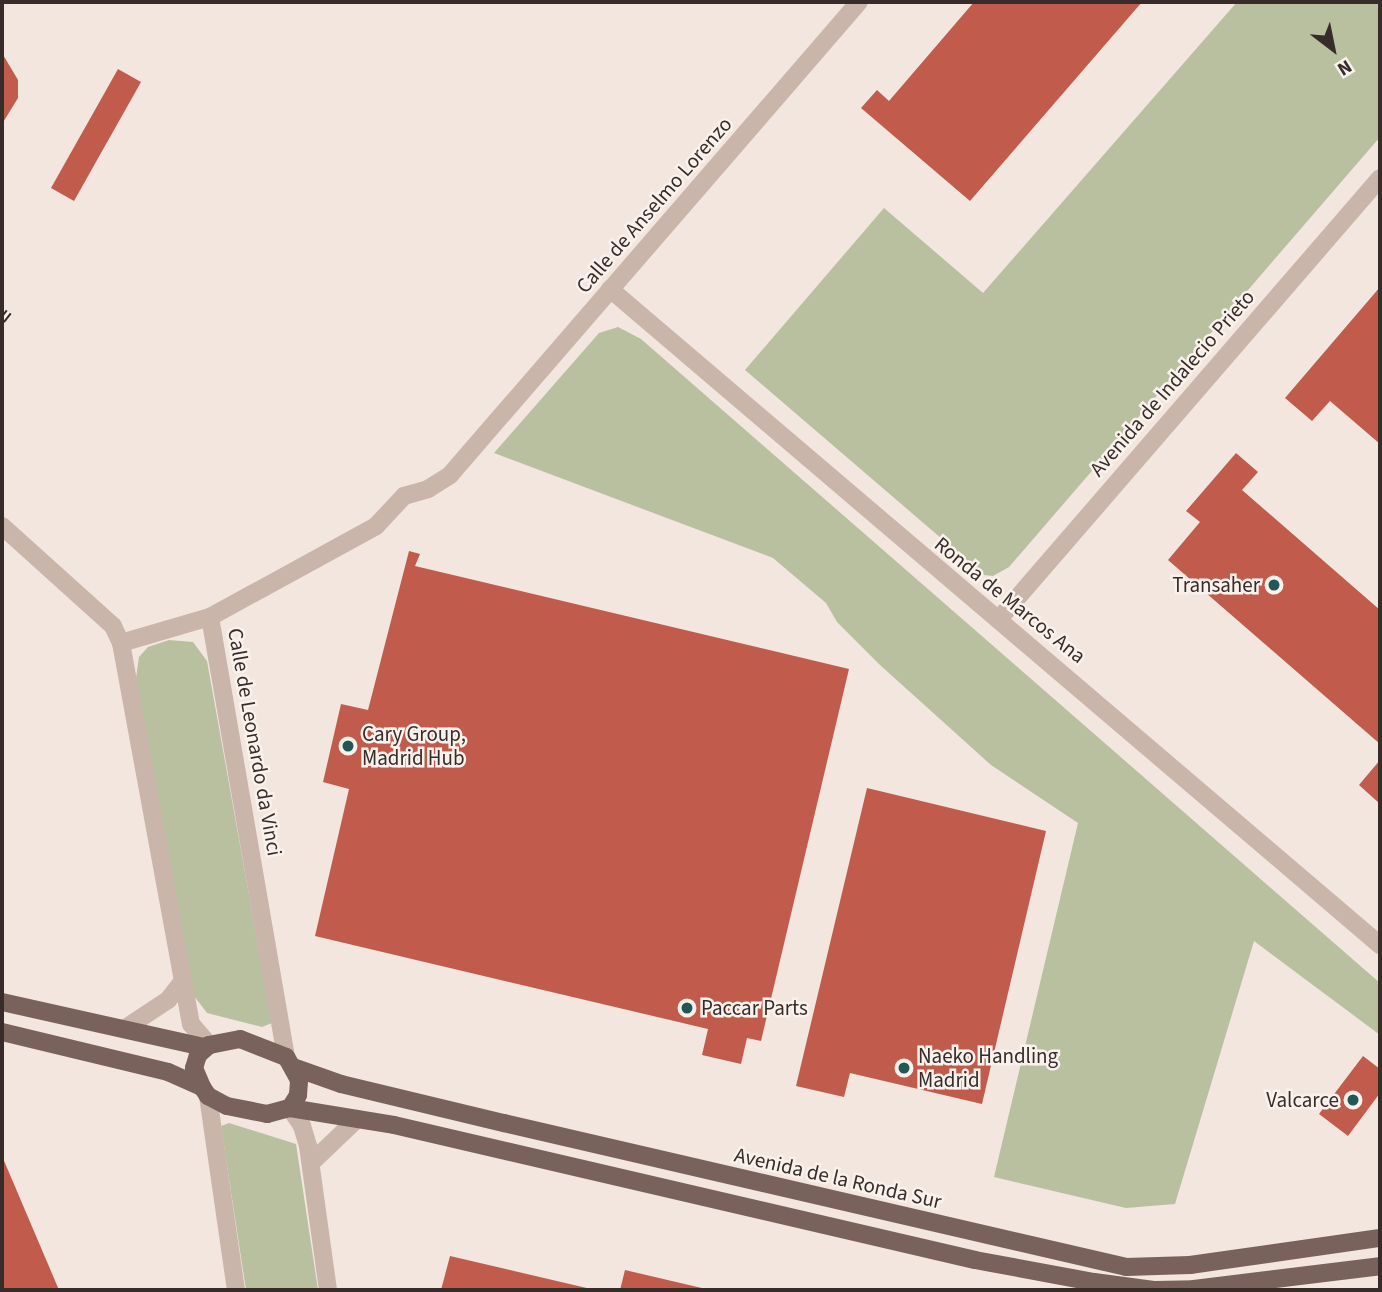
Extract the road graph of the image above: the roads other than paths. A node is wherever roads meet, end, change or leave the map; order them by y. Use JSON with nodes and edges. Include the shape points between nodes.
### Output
{"nodes":[{"id":1,"x":859,"y":2,"type":"edge"},
{"id":2,"x":1380,"y":178,"type":"edge"},
{"id":3,"x":610,"y":289,"type":"junction"},
{"id":4,"x":2,"y":526,"type":"edge"},
{"id":5,"x":210,"y":617,"type":"junction"},
{"id":6,"x":999,"y":619,"type":"junction"},
{"id":7,"x":121,"y":643,"type":"junction"},
{"id":8,"x":1380,"y":946,"type":"edge"},
{"id":9,"x":182,"y":982,"type":"junction"},
{"id":10,"x":2,"y":1002,"type":"edge"},
{"id":11,"x":124,"y":1029,"type":"junction"},
{"id":12,"x":2,"y":1032,"type":"edge"},
{"id":13,"x":206,"y":1046,"type":"junction"},
{"id":14,"x":289,"y":1062,"type":"junction"},
{"id":15,"x":205,"y":1092,"type":"junction"},
{"id":16,"x":290,"y":1108,"type":"junction"},
{"id":17,"x":357,"y":1119,"type":"junction"},
{"id":18,"x":311,"y":1163,"type":"junction"},
{"id":19,"x":1380,"y":1238,"type":"edge"},
{"id":20,"x":1380,"y":1266,"type":"edge"},
{"id":21,"x":236,"y":1290,"type":"edge"},
{"id":22,"x":328,"y":1290,"type":"edge"}],
"edges":[{"from":1,"to":3,"type":"street","name":"Calle de Anselmo Lorenzo"},
{"from":2,"to":6,"type":"street","name":"Avenida de Indalecio Prieto"},
{"from":3,"to":5,"type":"street","name":"Calle de Anselmo Lorenzo","via":[[450,475],[428,489],[404,496],[376,526]]},
{"from":3,"to":6,"type":"street","name":"Ronda de Marcos Ana","via":[[956,588]]},
{"from":4,"to":7,"type":"street","via":[[113,626]]},
{"from":5,"to":7,"type":"street","name":"Calle de Leonardo da Vinci"},
{"from":5,"to":14,"type":"street","name":"Calle de Leonardo da Vinci"},
{"from":6,"to":8,"type":"street","name":"Ronda de Marcos Ana"},
{"from":7,"to":9,"type":"street"},
{"from":9,"to":11,"type":"street","via":[[168,1000]]},
{"from":9,"to":13,"type":"street","via":[[191,1024]]},
{"from":10,"to":11,"type":"main road"},
{"from":11,"to":13,"type":"main road"},
{"from":12,"to":15,"type":"main road","via":[[168,1072]]},
{"from":13,"to":14,"type":"main road","name":"Avenida de la Ronda Sur","via":[[240,1039]]},
{"from":13,"to":15,"type":"main road","via":[[194,1068]]},
{"from":14,"to":16,"type":"main road","via":[[298,1095]]},
{"from":14,"to":19,"type":"main road","name":"Avenida de la Ronda Sur","via":[[341,1084],[1126,1268],[1190,1265]]},
{"from":15,"to":16,"type":"main road","via":[[267,1114]]},
{"from":15,"to":21,"type":"street"},
{"from":16,"to":17,"type":"main road"},
{"from":16,"to":18,"type":"street","via":[[302,1126]]},
{"from":17,"to":18,"type":"street"},
{"from":17,"to":20,"type":"main road","via":[[975,1261],[1124,1287],[1194,1289]]},
{"from":18,"to":22,"type":"street"}]}
